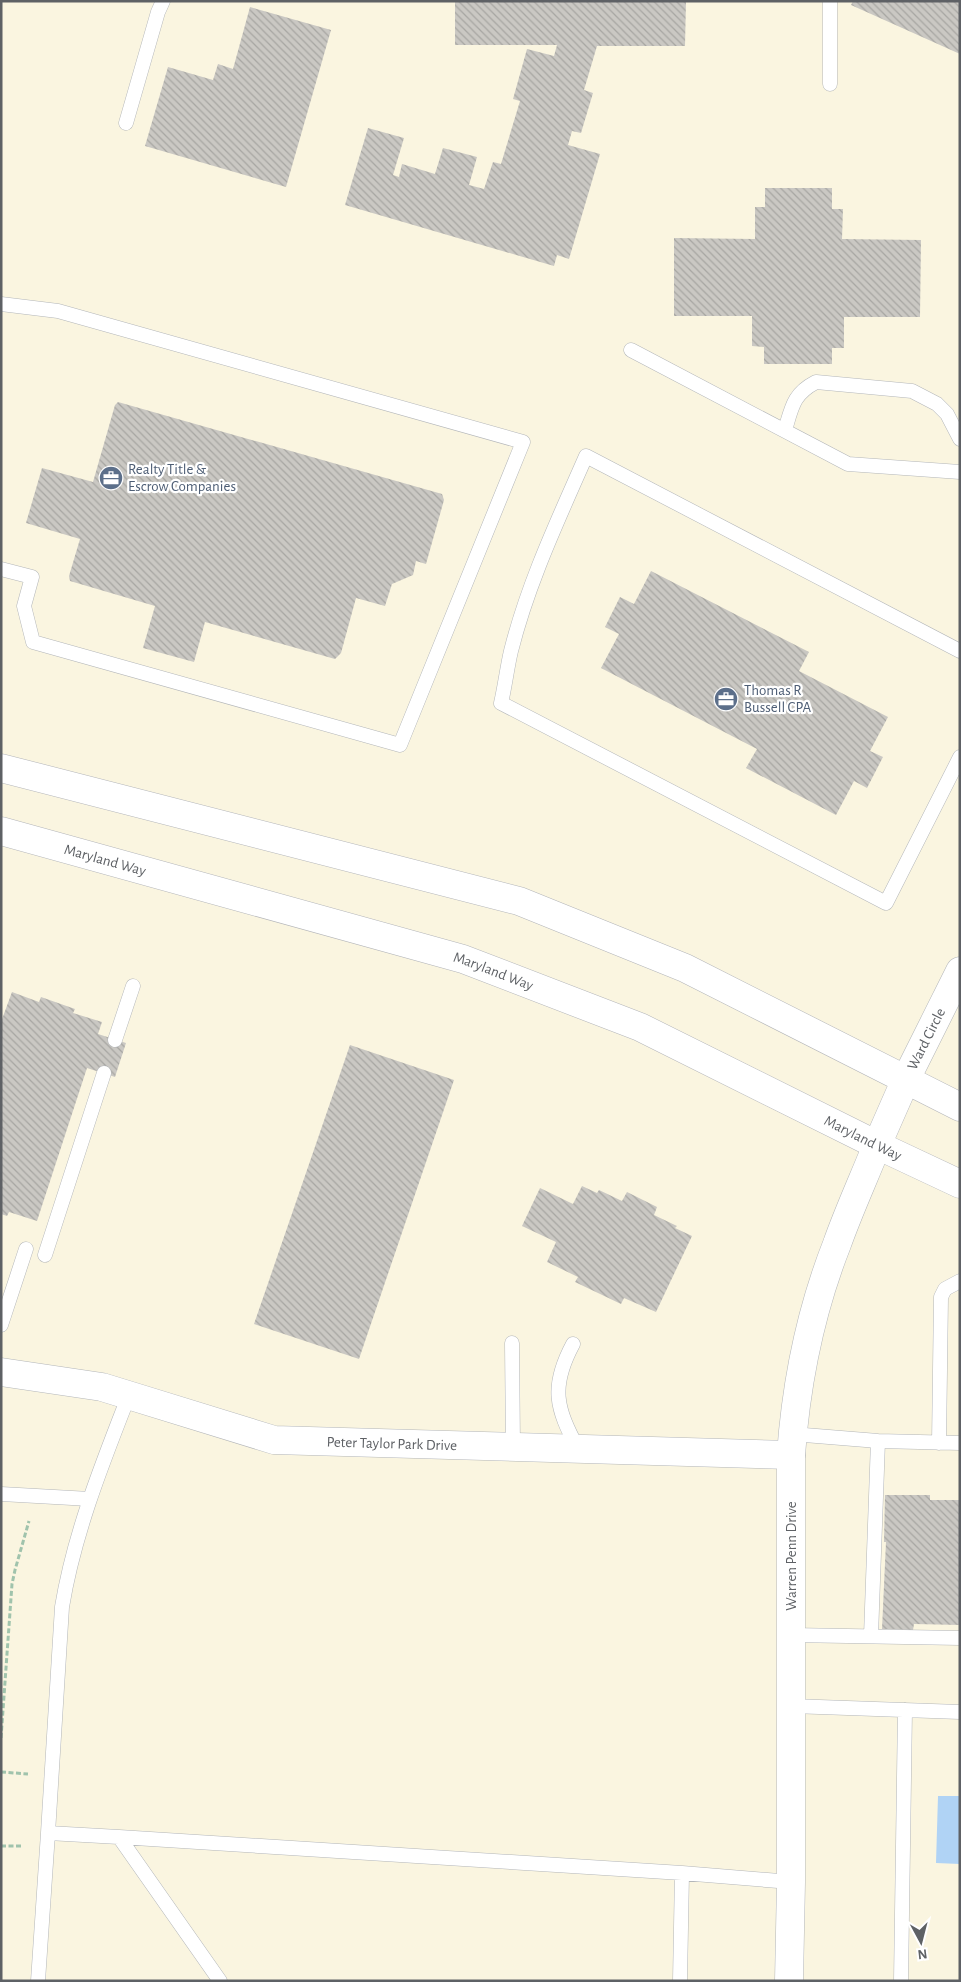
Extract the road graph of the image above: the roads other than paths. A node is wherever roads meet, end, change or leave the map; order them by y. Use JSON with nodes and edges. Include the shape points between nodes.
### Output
{"nodes":[{"id":1,"x":163,"y":1,"type":"edge"},
{"id":2,"x":830,"y":1,"type":"edge"},
{"id":3,"x":830,"y":84,"type":"dead end"},
{"id":4,"x":126,"y":123,"type":"dead end"},
{"id":5,"x":1,"y":304,"type":"edge"},
{"id":6,"x":630,"y":350,"type":"dead end"},
{"id":7,"x":785,"y":430,"type":"junction"},
{"id":8,"x":960,"y":440,"type":"edge"},
{"id":9,"x":960,"y":472,"type":"edge"},
{"id":10,"x":1,"y":569,"type":"edge"},
{"id":11,"x":960,"y":651,"type":"edge"},
{"id":12,"x":960,"y":757,"type":"edge"},
{"id":13,"x":1,"y":768,"type":"edge"},
{"id":14,"x":1,"y":831,"type":"edge"},
{"id":15,"x":960,"y":971,"type":"edge"},
{"id":16,"x":133,"y":986,"type":"dead end"},
{"id":17,"x":115,"y":1040,"type":"dead end"},
{"id":18,"x":104,"y":1073,"type":"dead end"},
{"id":19,"x":906,"y":1079,"type":"junction"},
{"id":20,"x":960,"y":1107,"type":"edge"},
{"id":21,"x":877,"y":1145,"type":"junction"},
{"id":22,"x":960,"y":1184,"type":"edge"},
{"id":23,"x":26,"y":1249,"type":"dead end"},
{"id":24,"x":46,"y":1255,"type":"dead end"},
{"id":25,"x":960,"y":1282,"type":"edge"},
{"id":26,"x":1,"y":1325,"type":"edge"},
{"id":27,"x":512,"y":1342,"type":"dead end"},
{"id":28,"x":573,"y":1344,"type":"dead end"},
{"id":29,"x":1,"y":1372,"type":"edge"},
{"id":30,"x":128,"y":1395,"type":"junction"},
{"id":31,"x":878,"y":1441,"type":"junction"},
{"id":32,"x":939,"y":1443,"type":"junction"},
{"id":33,"x":791,"y":1444,"type":"junction"},
{"id":34,"x":960,"y":1444,"type":"edge"},
{"id":35,"x":513,"y":1447,"type":"junction"},
{"id":36,"x":578,"y":1449,"type":"junction"},
{"id":37,"x":1,"y":1494,"type":"edge"},
{"id":38,"x":90,"y":1499,"type":"junction"},
{"id":39,"x":791,"y":1635,"type":"junction"},
{"id":40,"x":871,"y":1636,"type":"junction"},
{"id":41,"x":960,"y":1638,"type":"edge"},
{"id":42,"x":791,"y":1706,"type":"junction"},
{"id":43,"x":905,"y":1710,"type":"junction"},
{"id":44,"x":960,"y":1712,"type":"edge"},
{"id":45,"x":48,"y":1833,"type":"junction"},
{"id":46,"x":119,"y":1837,"type":"junction"},
{"id":47,"x":682,"y":1873,"type":"junction"},
{"id":48,"x":791,"y":1882,"type":"junction"},
{"id":49,"x":38,"y":1981,"type":"edge"},
{"id":50,"x":220,"y":1981,"type":"edge"},
{"id":51,"x":680,"y":1981,"type":"edge"},
{"id":52,"x":789,"y":1981,"type":"edge"},
{"id":53,"x":901,"y":1981,"type":"edge"}],
"edges":[{"from":1,"to":4,"type":"lane"},
{"from":2,"to":3,"type":"lane"},
{"from":5,"to":10,"type":"lane","via":[[58,311],[523,442],[400,745],[33,642],[24,606],[32,577]]},
{"from":6,"to":7,"type":"lane"},
{"from":7,"to":8,"type":"lane","via":[[797,395],[816,382],[912,390],[938,404]]},
{"from":7,"to":9,"type":"lane","via":[[848,464]]},
{"from":11,"to":12,"type":"lane","via":[[586,456],[530,589],[511,651],[501,703],[886,903]]},
{"from":13,"to":19,"type":"main road","via":[[519,901],[685,968]]},
{"from":14,"to":21,"type":"main road","name":"Maryland Way","via":[[463,959],[640,1027]]},
{"from":15,"to":19,"type":"main road","name":"Ward Circle"},
{"from":16,"to":17,"type":"lane"},
{"from":18,"to":24,"type":"lane"},
{"from":19,"to":20,"type":"main road"},
{"from":19,"to":21,"type":"main road","name":"Ward Circle"},
{"from":21,"to":22,"type":"main road","name":"Maryland Way"},
{"from":21,"to":33,"type":"main road","name":"Warren Penn Drive","via":[[836,1244],[817,1307]]},
{"from":23,"to":26,"type":"lane"},
{"from":25,"to":32,"type":"lane","via":[[945,1289],[941,1297]]},
{"from":27,"to":35,"type":"lane"},
{"from":28,"to":36,"type":"lane","via":[[558,1382],[558,1397],[565,1424]]},
{"from":29,"to":30,"type":"main road","name":"Peter Taylor Park Drive"},
{"from":30,"to":35,"type":"main road","name":"Peter Taylor Park Drive","via":[[274,1440]]},
{"from":30,"to":38,"type":"lane"},
{"from":31,"to":32,"type":"lane"},
{"from":31,"to":33,"type":"lane"},
{"from":31,"to":40,"type":"lane"},
{"from":32,"to":34,"type":"lane"},
{"from":33,"to":36,"type":"main road","name":"Peter Taylor Park Drive"},
{"from":33,"to":39,"type":"main road","name":"Warren Penn Drive"},
{"from":35,"to":36,"type":"main road","name":"Peter Taylor Park Drive"},
{"from":37,"to":38,"type":"lane"},
{"from":38,"to":45,"type":"lane","via":[[67,1576],[62,1607]]},
{"from":39,"to":40,"type":"lane"},
{"from":39,"to":42,"type":"main road","name":"Warren Penn Drive"},
{"from":40,"to":41,"type":"lane"},
{"from":42,"to":43,"type":"lane"},
{"from":42,"to":48,"type":"main road","name":"Warren Penn Drive"},
{"from":43,"to":44,"type":"lane"},
{"from":43,"to":53,"type":"lane"},
{"from":45,"to":46,"type":"lane"},
{"from":45,"to":49,"type":"lane"},
{"from":46,"to":47,"type":"lane"},
{"from":46,"to":50,"type":"lane"},
{"from":47,"to":48,"type":"lane"},
{"from":47,"to":51,"type":"lane"},
{"from":48,"to":52,"type":"main road","name":"Warren Penn Drive"}]}
